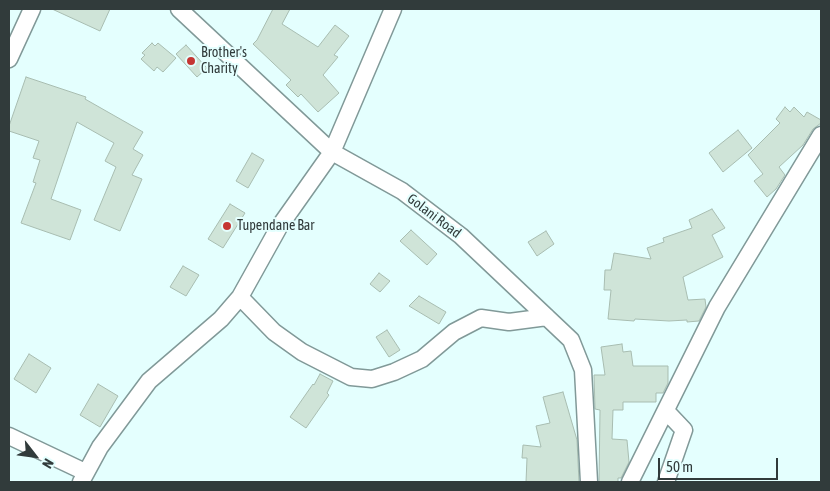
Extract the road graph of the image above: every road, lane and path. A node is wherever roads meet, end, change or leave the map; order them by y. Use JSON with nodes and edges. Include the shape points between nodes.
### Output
{"nodes":[{"id":1,"x":32,"y":9,"type":"edge"},
{"id":2,"x":179,"y":9,"type":"edge"},
{"id":3,"x":393,"y":9,"type":"edge"},
{"id":4,"x":9,"y":59,"type":"edge"},
{"id":5,"x":821,"y":135,"type":"edge"},
{"id":6,"x":332,"y":152,"type":"junction"},
{"id":7,"x":240,"y":297,"type":"junction"},
{"id":8,"x":547,"y":317,"type":"junction"},
{"id":9,"x":666,"y":411,"type":"junction"},
{"id":10,"x":9,"y":436,"type":"edge"},
{"id":11,"x":83,"y":477,"type":"edge"},
{"id":12,"x":590,"y":482,"type":"edge"},
{"id":13,"x":630,"y":482,"type":"edge"},
{"id":14,"x":666,"y":482,"type":"edge"}],
"edges":[{"from":1,"to":4,"type":"street"},
{"from":2,"to":6,"type":"street","name":"Golani Road"},
{"from":3,"to":6,"type":"street"},
{"from":5,"to":9,"type":"street","via":[[716,307]]},
{"from":6,"to":7,"type":"street","via":[[279,227]]},
{"from":6,"to":8,"type":"street","name":"Golani Road","via":[[402,191],[461,236]]},
{"from":7,"to":8,"type":"street","via":[[274,332],[302,352],[351,377],[372,379],[422,359],[454,332],[481,318],[509,322]]},
{"from":7,"to":11,"type":"street","via":[[221,319],[149,382],[100,447]]},
{"from":8,"to":12,"type":"street","name":"Golani Road","via":[[571,340],[582,370]]},
{"from":9,"to":13,"type":"street"},
{"from":9,"to":14,"type":"street","via":[[684,430]]},
{"from":10,"to":11,"type":"street"}]}
